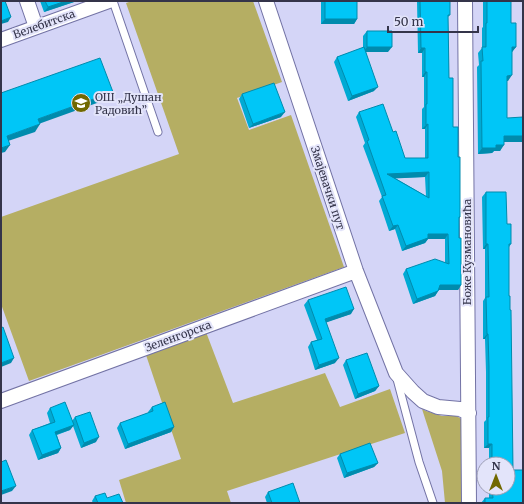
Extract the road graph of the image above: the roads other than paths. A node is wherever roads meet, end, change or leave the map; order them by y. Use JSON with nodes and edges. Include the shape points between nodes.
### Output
{"nodes":[{"id":1,"x":27,"y":1,"type":"edge"},
{"id":2,"x":109,"y":1,"type":"edge"},
{"id":3,"x":113,"y":1,"type":"edge"},
{"id":4,"x":266,"y":1,"type":"edge"},
{"id":5,"x":465,"y":1,"type":"edge"},
{"id":6,"x":36,"y":27,"type":"junction"},
{"id":7,"x":1,"y":40,"type":"edge"},
{"id":8,"x":158,"y":132,"type":"dead end"},
{"id":9,"x":356,"y":271,"type":"junction"},
{"id":10,"x":396,"y":372,"type":"junction"},
{"id":11,"x":1,"y":401,"type":"edge"},
{"id":12,"x":469,"y":414,"type":"junction"},
{"id":13,"x":434,"y":503,"type":"edge"},
{"id":14,"x":469,"y":503,"type":"edge"}],
"edges":[{"from":1,"to":6,"type":"street"},
{"from":2,"to":6,"type":"street","name":"Велебитска"},
{"from":3,"to":8,"type":"lane"},
{"from":4,"to":9,"type":"street","name":"Змајевачки пут"},
{"from":5,"to":12,"type":"street","name":"Боже Кузмановића"},
{"from":6,"to":7,"type":"street","name":"Велебитска"},
{"from":9,"to":10,"type":"street","name":"Змајевачки пут"},
{"from":9,"to":11,"type":"street","name":"Зеленгорска"},
{"from":10,"to":12,"type":"street","name":"Змајевачки пут","via":[[423,400],[438,407],[460,409]]},
{"from":10,"to":13,"type":"lane","name":"Змајевачки пут","via":[[419,462]]},
{"from":12,"to":14,"type":"street","name":"Боже Кузмановића"}]}
